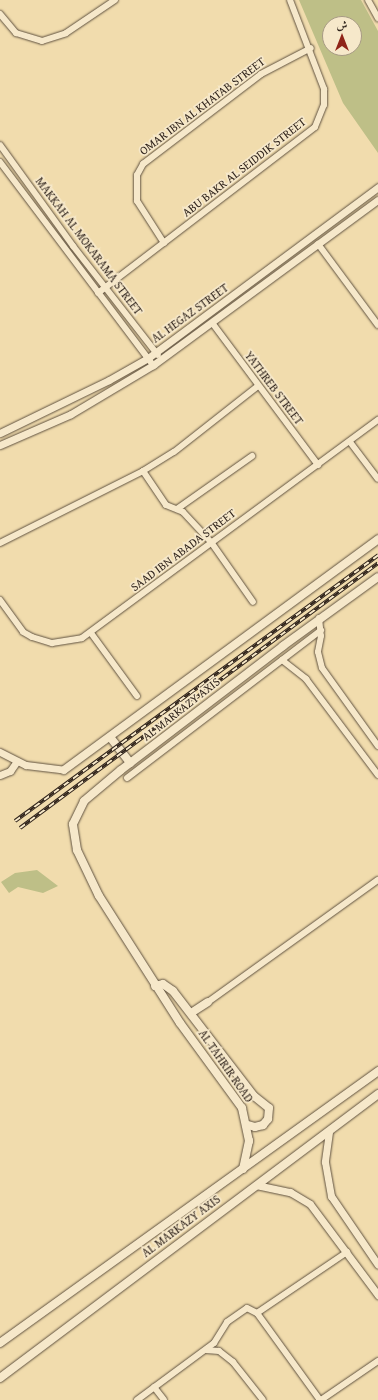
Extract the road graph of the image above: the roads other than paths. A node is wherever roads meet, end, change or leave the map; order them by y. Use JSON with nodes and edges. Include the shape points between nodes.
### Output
{"nodes":[{"id":1,"x":115,"y":0,"type":"edge"},
{"id":2,"x":290,"y":0,"type":"edge"},
{"id":3,"x":368,"y":0,"type":"edge"},
{"id":4,"x":0,"y":14,"type":"edge"},
{"id":5,"x":378,"y":18,"type":"edge"},
{"id":6,"x":311,"y":48,"type":"junction"},
{"id":7,"x":0,"y":145,"type":"edge"},
{"id":8,"x":0,"y":162,"type":"edge"},
{"id":9,"x":378,"y":187,"type":"edge"},
{"id":10,"x":378,"y":200,"type":"edge"},
{"id":11,"x":164,"y":243,"type":"junction"},
{"id":12,"x":318,"y":244,"type":"junction"},
{"id":13,"x":106,"y":287,"type":"junction"},
{"id":14,"x":98,"y":293,"type":"junction"},
{"id":15,"x":213,"y":324,"type":"junction"},
{"id":16,"x":378,"y":325,"type":"edge"},
{"id":17,"x":156,"y":351,"type":"junction"},
{"id":18,"x":148,"y":358,"type":"junction"},
{"id":19,"x":162,"y":359,"type":"junction"},
{"id":20,"x":153,"y":365,"type":"junction"},
{"id":21,"x":258,"y":386,"type":"junction"},
{"id":22,"x":378,"y":420,"type":"edge"},
{"id":23,"x":0,"y":433,"type":"edge"},
{"id":24,"x":350,"y":442,"type":"junction"},
{"id":25,"x":0,"y":445,"type":"edge"},
{"id":26,"x":252,"y":456,"type":"dead end"},
{"id":27,"x":318,"y":465,"type":"junction"},
{"id":28,"x":142,"y":472,"type":"junction"},
{"id":29,"x":378,"y":479,"type":"edge"},
{"id":30,"x":178,"y":509,"type":"junction"},
{"id":31,"x":378,"y":539,"type":"edge"},
{"id":32,"x":211,"y":542,"type":"junction"},
{"id":33,"x":0,"y":543,"type":"edge"},
{"id":34,"x":378,"y":577,"type":"edge"},
{"id":35,"x":0,"y":600,"type":"edge"},
{"id":36,"x":253,"y":602,"type":"dead end"},
{"id":37,"x":319,"y":618,"type":"junction"},
{"id":38,"x":321,"y":630,"type":"junction"},
{"id":39,"x":91,"y":633,"type":"junction"},
{"id":40,"x":282,"y":660,"type":"junction"},
{"id":41,"x":137,"y":696,"type":"dead end"},
{"id":42,"x":110,"y":737,"type":"junction"},
{"id":43,"x":378,"y":746,"type":"edge"},
{"id":44,"x":0,"y":752,"type":"edge"},
{"id":45,"x":17,"y":762,"type":"junction"},
{"id":46,"x":130,"y":763,"type":"junction"},
{"id":47,"x":64,"y":770,"type":"joint"},
{"id":48,"x":0,"y":775,"type":"edge"},
{"id":49,"x":378,"y":775,"type":"edge"},
{"id":50,"x":127,"y":778,"type":"dead end"},
{"id":51,"x":378,"y":880,"type":"edge"},
{"id":52,"x":99,"y":896,"type":"joint"},
{"id":53,"x":156,"y":986,"type":"junction"},
{"id":54,"x":208,"y":1002,"type":"joint"},
{"id":55,"x":191,"y":1013,"type":"junction"},
{"id":56,"x":378,"y":1072,"type":"edge"},
{"id":57,"x":378,"y":1094,"type":"edge"},
{"id":58,"x":248,"y":1124,"type":"junction"},
{"id":59,"x":329,"y":1132,"type":"junction"},
{"id":60,"x":244,"y":1169,"type":"junction"},
{"id":61,"x":256,"y":1185,"type":"junction"},
{"id":62,"x":348,"y":1252,"type":"junction"},
{"id":63,"x":378,"y":1265,"type":"edge"},
{"id":64,"x":378,"y":1295,"type":"edge"},
{"id":65,"x":257,"y":1313,"type":"junction"},
{"id":66,"x":0,"y":1343,"type":"edge"},
{"id":67,"x":206,"y":1350,"type":"junction"},
{"id":68,"x":378,"y":1361,"type":"edge"},
{"id":69,"x":0,"y":1378,"type":"edge"},
{"id":70,"x":154,"y":1387,"type":"junction"},
{"id":71,"x":136,"y":1400,"type":"edge"},
{"id":72,"x":164,"y":1400,"type":"edge"},
{"id":73,"x":263,"y":1400,"type":"edge"},
{"id":74,"x":321,"y":1400,"type":"edge"}],
"edges":[{"from":1,"to":4,"type":"street","via":[[66,33],[42,41],[16,34]]},
{"from":2,"to":6,"type":"street","name":"ABU BAKR AL SEIDDIK STREET"},
{"from":3,"to":5,"type":"street"},
{"from":6,"to":11,"type":"street","name":"ABU BAKR AL SEIDDIK STREET","via":[[325,97],[322,113],[315,127]]},
{"from":6,"to":11,"type":"street","name":"OMAR IBN AL KHATAB STREET","via":[[261,74],[143,164],[137,175],[137,201]]},
{"from":7,"to":13,"type":"street","name":"MAKKAH AL MOKARAMA STREET"},
{"from":8,"to":14,"type":"street","name":"MAKKAH AL MOKARAMA STREET"},
{"from":9,"to":17,"type":"street","name":"AL HEGAZ STREET"},
{"from":10,"to":12,"type":"street","name":"AL HEGAZ STREET"},
{"from":11,"to":13,"type":"street","name":"ABU BAKR AL SEIDDIK STREET"},
{"from":12,"to":15,"type":"street","name":"AL HEGAZ STREET"},
{"from":12,"to":16,"type":"street"},
{"from":13,"to":14,"type":"street","name":"ABU BAKR AL SEIDDIK STREET"},
{"from":13,"to":17,"type":"street","name":"MAKKAH AL MOKARAMA STREET"},
{"from":14,"to":18,"type":"street","name":"MAKKAH AL MOKARAMA STREET"},
{"from":15,"to":19,"type":"street","name":"AL HEGAZ STREET"},
{"from":15,"to":21,"type":"street","name":"YATHREB STREET"},
{"from":17,"to":18,"type":"street","name":"AL HEGAZ STREET"},
{"from":17,"to":19,"type":"street","name":"MAKKAH AL MOKARAMA STREET"},
{"from":18,"to":20,"type":"street","name":"MAKKAH AL MOKARAMA STREET"},
{"from":18,"to":23,"type":"street","name":"AL HEGAZ STREET","via":[[104,383]]},
{"from":19,"to":20,"type":"street","name":"AL HEGAZ STREET"},
{"from":20,"to":25,"type":"street","name":"AL HEGAZ STREET","via":[[71,414]]},
{"from":21,"to":27,"type":"street","name":"YATHREB STREET"},
{"from":21,"to":28,"type":"street","via":[[174,452]]},
{"from":22,"to":24,"type":"street","name":"SAAD IBN ABADA STREET"},
{"from":24,"to":27,"type":"street","name":"SAAD IBN ABADA STREET"},
{"from":24,"to":29,"type":"street"},
{"from":26,"to":30,"type":"street"},
{"from":27,"to":32,"type":"street","name":"SAAD IBN ABADA STREET"},
{"from":28,"to":30,"type":"street","via":[[166,505]]},
{"from":28,"to":33,"type":"street"},
{"from":30,"to":32,"type":"street"},
{"from":31,"to":42,"type":"main road","name":"AL MARKAZY AXIS"},
{"from":32,"to":36,"type":"street"},
{"from":32,"to":39,"type":"street","name":"SAAD IBN ABADA STREET"},
{"from":34,"to":37,"type":"main road","name":"AL MARKAZY AXIS"},
{"from":35,"to":39,"type":"street","name":"SAAD IBN ABADA STREET","via":[[23,632],[32,637],[62,643]]},
{"from":37,"to":38,"type":"street"},
{"from":37,"to":46,"type":"main road","name":"AL MARKAZY AXIS"},
{"from":38,"to":40,"type":"street"},
{"from":38,"to":43,"type":"street","via":[[318,652],[322,668]]},
{"from":39,"to":41,"type":"street"},
{"from":40,"to":49,"type":"street","via":[[306,679]]},
{"from":40,"to":50,"type":"street"},
{"from":42,"to":46,"type":"main road"},
{"from":42,"to":47,"type":"main road","name":"AL MARKAZY AXIS"},
{"from":44,"to":45,"type":"street"},
{"from":45,"to":47,"type":"street","via":[[45,769]]},
{"from":45,"to":48,"type":"street","via":[[10,771]]},
{"from":46,"to":52,"type":"main road","name":"AL MARKAZY AXIS","via":[[84,801],[73,824],[76,850]]},
{"from":51,"to":54,"type":"street"},
{"from":52,"to":53,"type":"main road","name":"AL TAHRIR ROAD"},
{"from":53,"to":55,"type":"main road","name":"AL TAHRIR ROAD","via":[[161,984],[169,988]]},
{"from":53,"to":58,"type":"main road","name":"AL TAHRIR ROAD","via":[[239,1104]]},
{"from":54,"to":55,"type":"main road"},
{"from":55,"to":58,"type":"main road","name":"AL TAHRIR ROAD","via":[[254,1096],[269,1108],[268,1119],[263,1125],[255,1127]]},
{"from":56,"to":60,"type":"main road","name":"AL MARKAZY AXIS"},
{"from":57,"to":59,"type":"main road","name":"AL MARKAZY AXIS"},
{"from":58,"to":60,"type":"main road","name":"AL TAHRIR ROAD","via":[[249,1149]]},
{"from":59,"to":61,"type":"main road","name":"AL MARKAZY AXIS"},
{"from":59,"to":63,"type":"street","via":[[325,1162],[331,1196]]},
{"from":60,"to":66,"type":"main road","name":"AL MARKAZY AXIS"},
{"from":61,"to":62,"type":"street","via":[[279,1188],[305,1201],[318,1213]]},
{"from":61,"to":69,"type":"main road","name":"AL MARKAZY AXIS"},
{"from":62,"to":64,"type":"street"},
{"from":62,"to":65,"type":"street"},
{"from":65,"to":67,"type":"street","via":[[250,1308],[242,1311],[227,1322],[214,1343]]},
{"from":65,"to":74,"type":"street"},
{"from":67,"to":70,"type":"street"},
{"from":67,"to":73,"type":"street","via":[[219,1351],[226,1356],[239,1368]]},
{"from":68,"to":74,"type":"street"},
{"from":70,"to":71,"type":"street"},
{"from":70,"to":72,"type":"street"}]}
